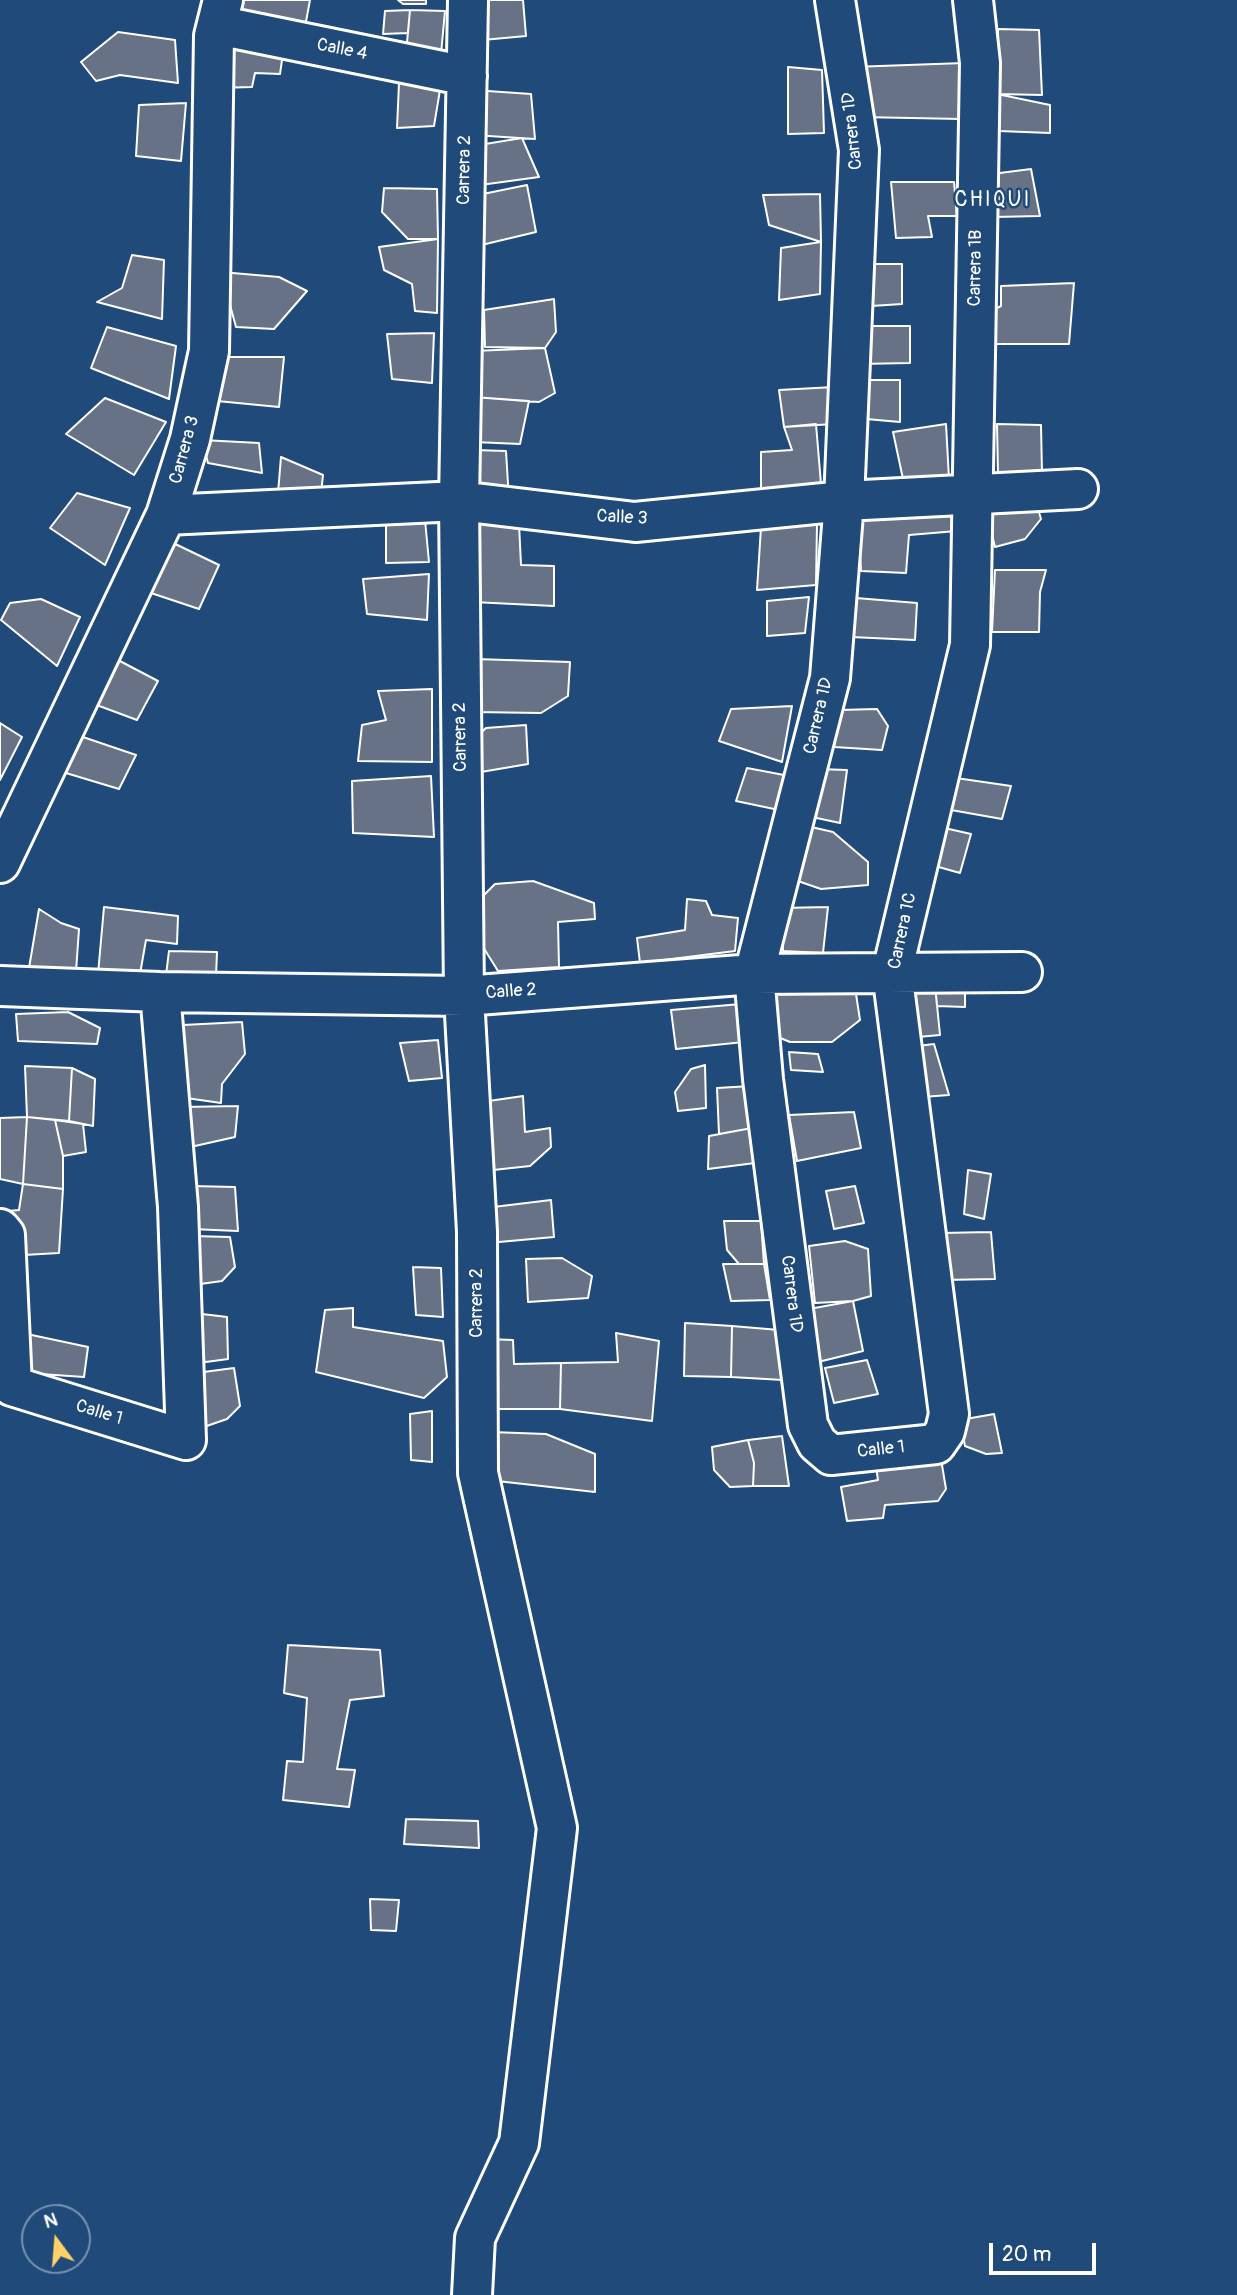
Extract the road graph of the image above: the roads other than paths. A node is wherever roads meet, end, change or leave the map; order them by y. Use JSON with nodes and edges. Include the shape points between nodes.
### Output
{"nodes":[{"id":1,"x":468,"y":0,"type":"edge"},
{"id":2,"x":835,"y":0,"type":"edge"},
{"id":3,"x":973,"y":0,"type":"edge"},
{"id":4,"x":220,"y":13,"type":"edge"},
{"id":5,"x":467,"y":76,"type":"junction"},
{"id":6,"x":1077,"y":489,"type":"dead end"},
{"id":7,"x":972,"y":494,"type":"junction"},
{"id":8,"x":459,"y":501,"type":"junction"},
{"id":9,"x":844,"y":502,"type":"junction"},
{"id":10,"x":166,"y":515,"type":"junction"},
{"id":11,"x":0,"y":863,"type":"edge"},
{"id":12,"x":892,"y":972,"type":"junction"},
{"id":13,"x":1022,"y":972,"type":"dead end"},
{"id":14,"x":754,"y":974,"type":"junction"},
{"id":15,"x":0,"y":986,"type":"edge"},
{"id":16,"x":159,"y":992,"type":"junction"},
{"id":17,"x":464,"y":996,"type":"junction"},
{"id":18,"x":0,"y":1229,"type":"edge"},
{"id":19,"x":949,"y":1414,"type":"joint"},
{"id":20,"x":808,"y":1425,"type":"joint"},
{"id":21,"x":472,"y":2295,"type":"edge"}],
"edges":[{"from":1,"to":5,"type":"street","name":"Carrera 2"},
{"from":2,"to":9,"type":"street","name":"Carrera 1D","via":[[859,150]]},
{"from":3,"to":7,"type":"street","name":"Carrera 1B","via":[[980,63]]},
{"from":4,"to":5,"type":"street","name":"Calle 4"},
{"from":4,"to":10,"type":"street","name":"Carrera 3","via":[[214,36],[209,351],[190,439]]},
{"from":5,"to":8,"type":"street","name":"Carrera 2"},
{"from":6,"to":7,"type":"street","name":"Calle 3"},
{"from":7,"to":9,"type":"street","name":"Calle 3"},
{"from":7,"to":12,"type":"street","name":"Carrera 1C","via":[[970,645]]},
{"from":8,"to":9,"type":"street","name":"Calle 3","via":[[635,522]]},
{"from":8,"to":10,"type":"street","name":"Calle 3"},
{"from":8,"to":17,"type":"street","name":"Carrera 2"},
{"from":9,"to":14,"type":"street","name":"Carrera 1D","via":[[830,678]]},
{"from":10,"to":11,"type":"street","name":"Carrera 3"},
{"from":12,"to":13,"type":"street","name":"Calle 2"},
{"from":12,"to":14,"type":"street","name":"Calle 2"},
{"from":12,"to":19,"type":"street","name":"Carrera 1C"},
{"from":14,"to":17,"type":"street","name":"Calle 2"},
{"from":14,"to":20,"type":"street","name":"Carrera 1D","via":[[763,1079]]},
{"from":15,"to":16,"type":"street","name":"Calle 2"},
{"from":16,"to":17,"type":"street","name":"Calle 2"},
{"from":16,"to":18,"type":"street","name":"Calle 1","via":[[178,1207],[186,1440],[12,1386],[5,1236]]},
{"from":17,"to":21,"type":"street","name":"Carrera 2","via":[[477,1232],[478,1473],[557,1828],[519,2143],[475,2238]]},
{"from":19,"to":20,"type":"street","name":"Calle 1","via":[[936,1444],[831,1455],[817,1443]]}]}
